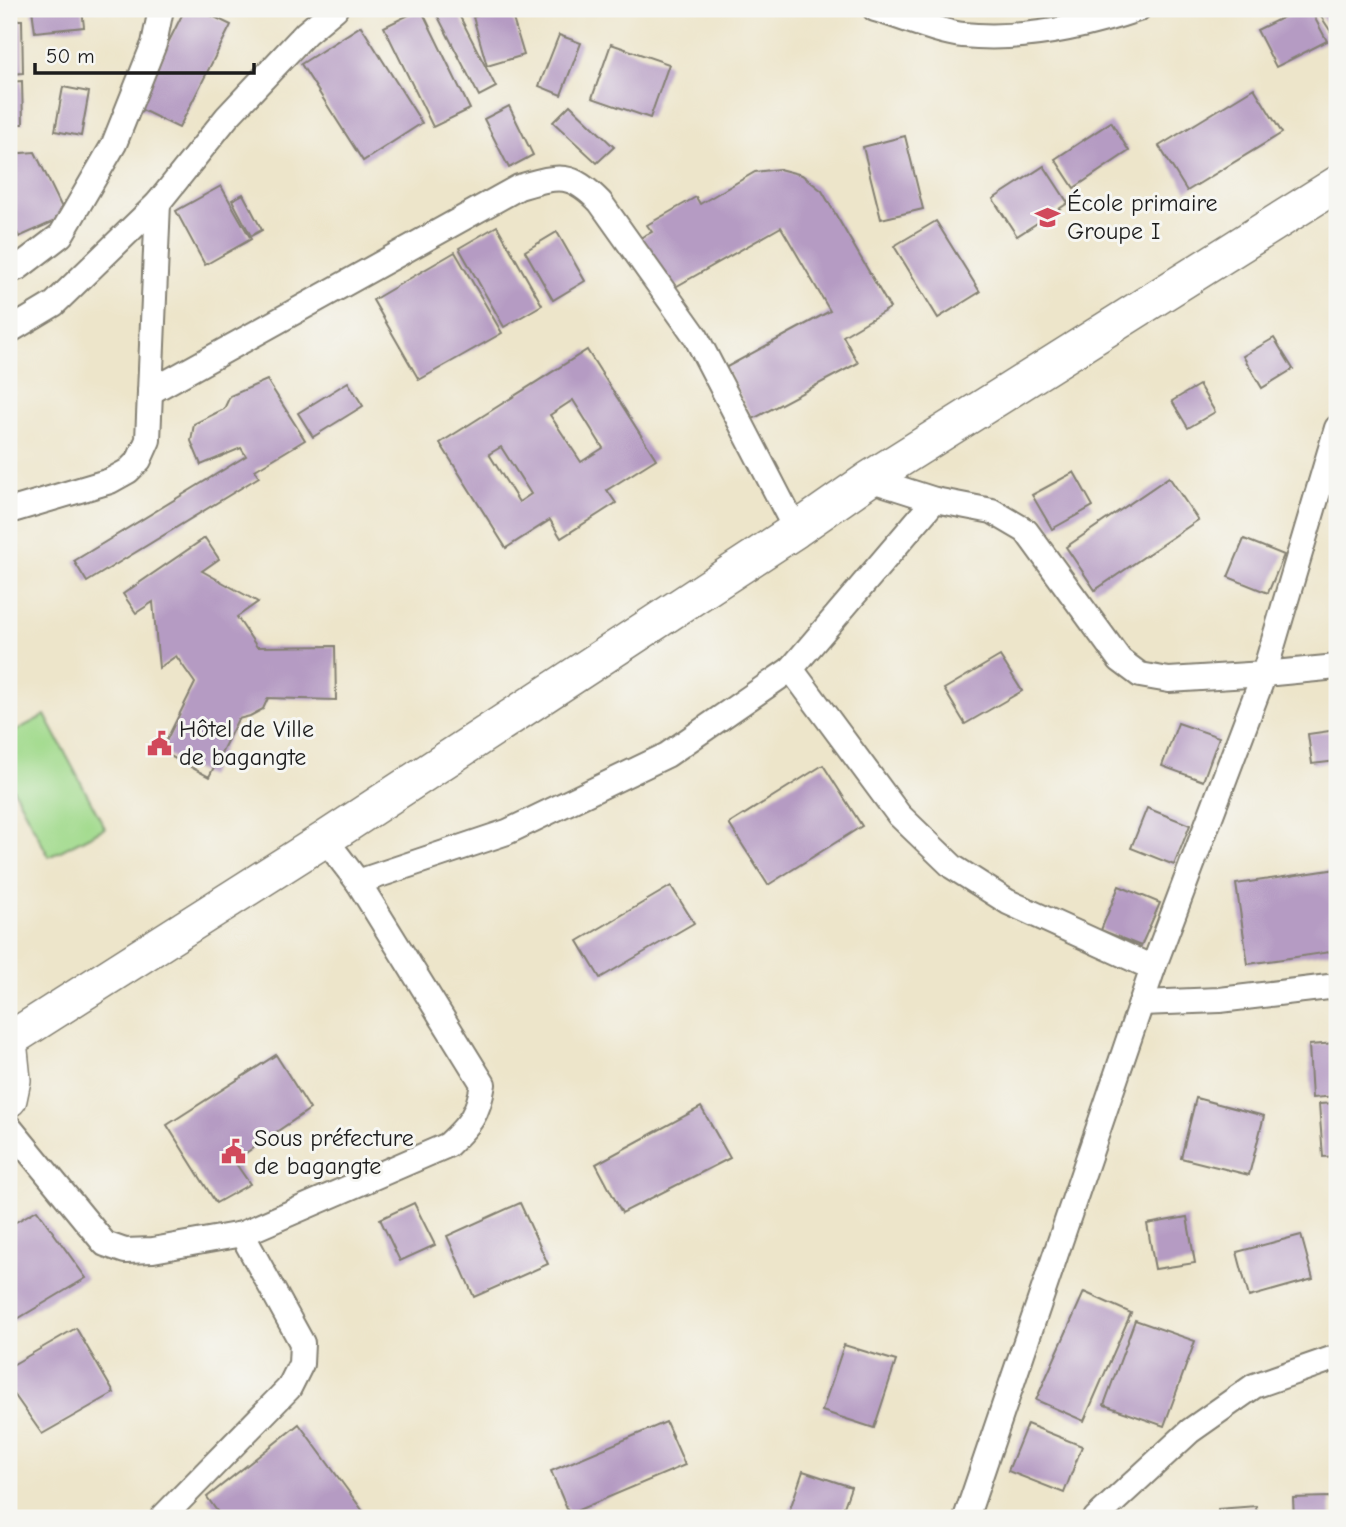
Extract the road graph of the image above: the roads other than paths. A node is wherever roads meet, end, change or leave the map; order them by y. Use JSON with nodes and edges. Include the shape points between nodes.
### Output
{"nodes":[{"id":1,"x":161,"y":9,"type":"edge"},
{"id":2,"x":335,"y":9,"type":"edge"},
{"id":3,"x":875,"y":9,"type":"edge"},
{"id":4,"x":1138,"y":9,"type":"edge"},
{"id":5,"x":1337,"y":184,"type":"edge"},
{"id":6,"x":158,"y":203,"type":"junction"},
{"id":7,"x":9,"y":271,"type":"edge"},
{"id":8,"x":9,"y":331,"type":"edge"},
{"id":9,"x":150,"y":392,"type":"junction"},
{"id":10,"x":1337,"y":428,"type":"edge"},
{"id":11,"x":869,"y":479,"type":"junction"},
{"id":12,"x":935,"y":500,"type":"junction"},
{"id":13,"x":9,"y":511,"type":"edge"},
{"id":14,"x":796,"y":530,"type":"junction"},
{"id":15,"x":1337,"y":667,"type":"edge"},
{"id":16,"x":791,"y":669,"type":"junction"},
{"id":17,"x":1264,"y":674,"type":"junction"},
{"id":18,"x":325,"y":839,"type":"junction"},
{"id":19,"x":358,"y":882,"type":"junction"},
{"id":20,"x":1153,"y":968,"type":"junction"},
{"id":21,"x":1337,"y":986,"type":"edge"},
{"id":22,"x":1141,"y":1003,"type":"junction"},
{"id":23,"x":9,"y":1040,"type":"edge"},
{"id":24,"x":9,"y":1098,"type":"edge"},
{"id":25,"x":9,"y":1127,"type":"edge"},
{"id":26,"x":242,"y":1234,"type":"junction"},
{"id":27,"x":1337,"y":1357,"type":"edge"},
{"id":28,"x":162,"y":1518,"type":"edge"},
{"id":29,"x":966,"y":1518,"type":"edge"},
{"id":30,"x":1096,"y":1518,"type":"edge"}],
"edges":[{"from":1,"to":7,"type":"street","via":[[154,44],[114,144],[61,235]]},
{"from":2,"to":6,"type":"street","via":[[306,33],[227,117]]},
{"from":3,"to":4,"type":"street","via":[[961,35],[1020,36],[1093,24]]},
{"from":5,"to":11,"type":"street"},
{"from":6,"to":8,"type":"street","via":[[54,304]]},
{"from":6,"to":9,"type":"street"},
{"from":9,"to":13,"type":"street","via":[[148,440],[128,471],[110,481]]},
{"from":9,"to":14,"type":"street","via":[[519,187],[553,178],[582,183],[696,337]]},
{"from":10,"to":17,"type":"street"},
{"from":11,"to":12,"type":"street"},
{"from":11,"to":14,"type":"street"},
{"from":12,"to":16,"type":"street"},
{"from":12,"to":17,"type":"street","via":[[992,511],[1027,531],[1120,660],[1140,676],[1169,680]]},
{"from":14,"to":18,"type":"street"},
{"from":15,"to":17,"type":"street"},
{"from":16,"to":19,"type":"street","via":[[667,755],[507,832]]},
{"from":16,"to":20,"type":"street","via":[[899,815],[953,867],[1008,902]]},
{"from":17,"to":20,"type":"street"},
{"from":18,"to":19,"type":"street"},
{"from":18,"to":23,"type":"street"},
{"from":19,"to":26,"type":"street","via":[[483,1084],[480,1107],[448,1145]]},
{"from":20,"to":22,"type":"street"},
{"from":21,"to":22,"type":"street","via":[[1220,1000]]},
{"from":22,"to":29,"type":"street"},
{"from":23,"to":24,"type":"street","via":[[13,1080]]},
{"from":25,"to":26,"type":"street","via":[[105,1244],[124,1251],[153,1250]]},
{"from":26,"to":28,"type":"street","via":[[302,1343],[301,1364],[289,1388]]},
{"from":27,"to":30,"type":"street","via":[[1254,1386],[1190,1431]]}]}
